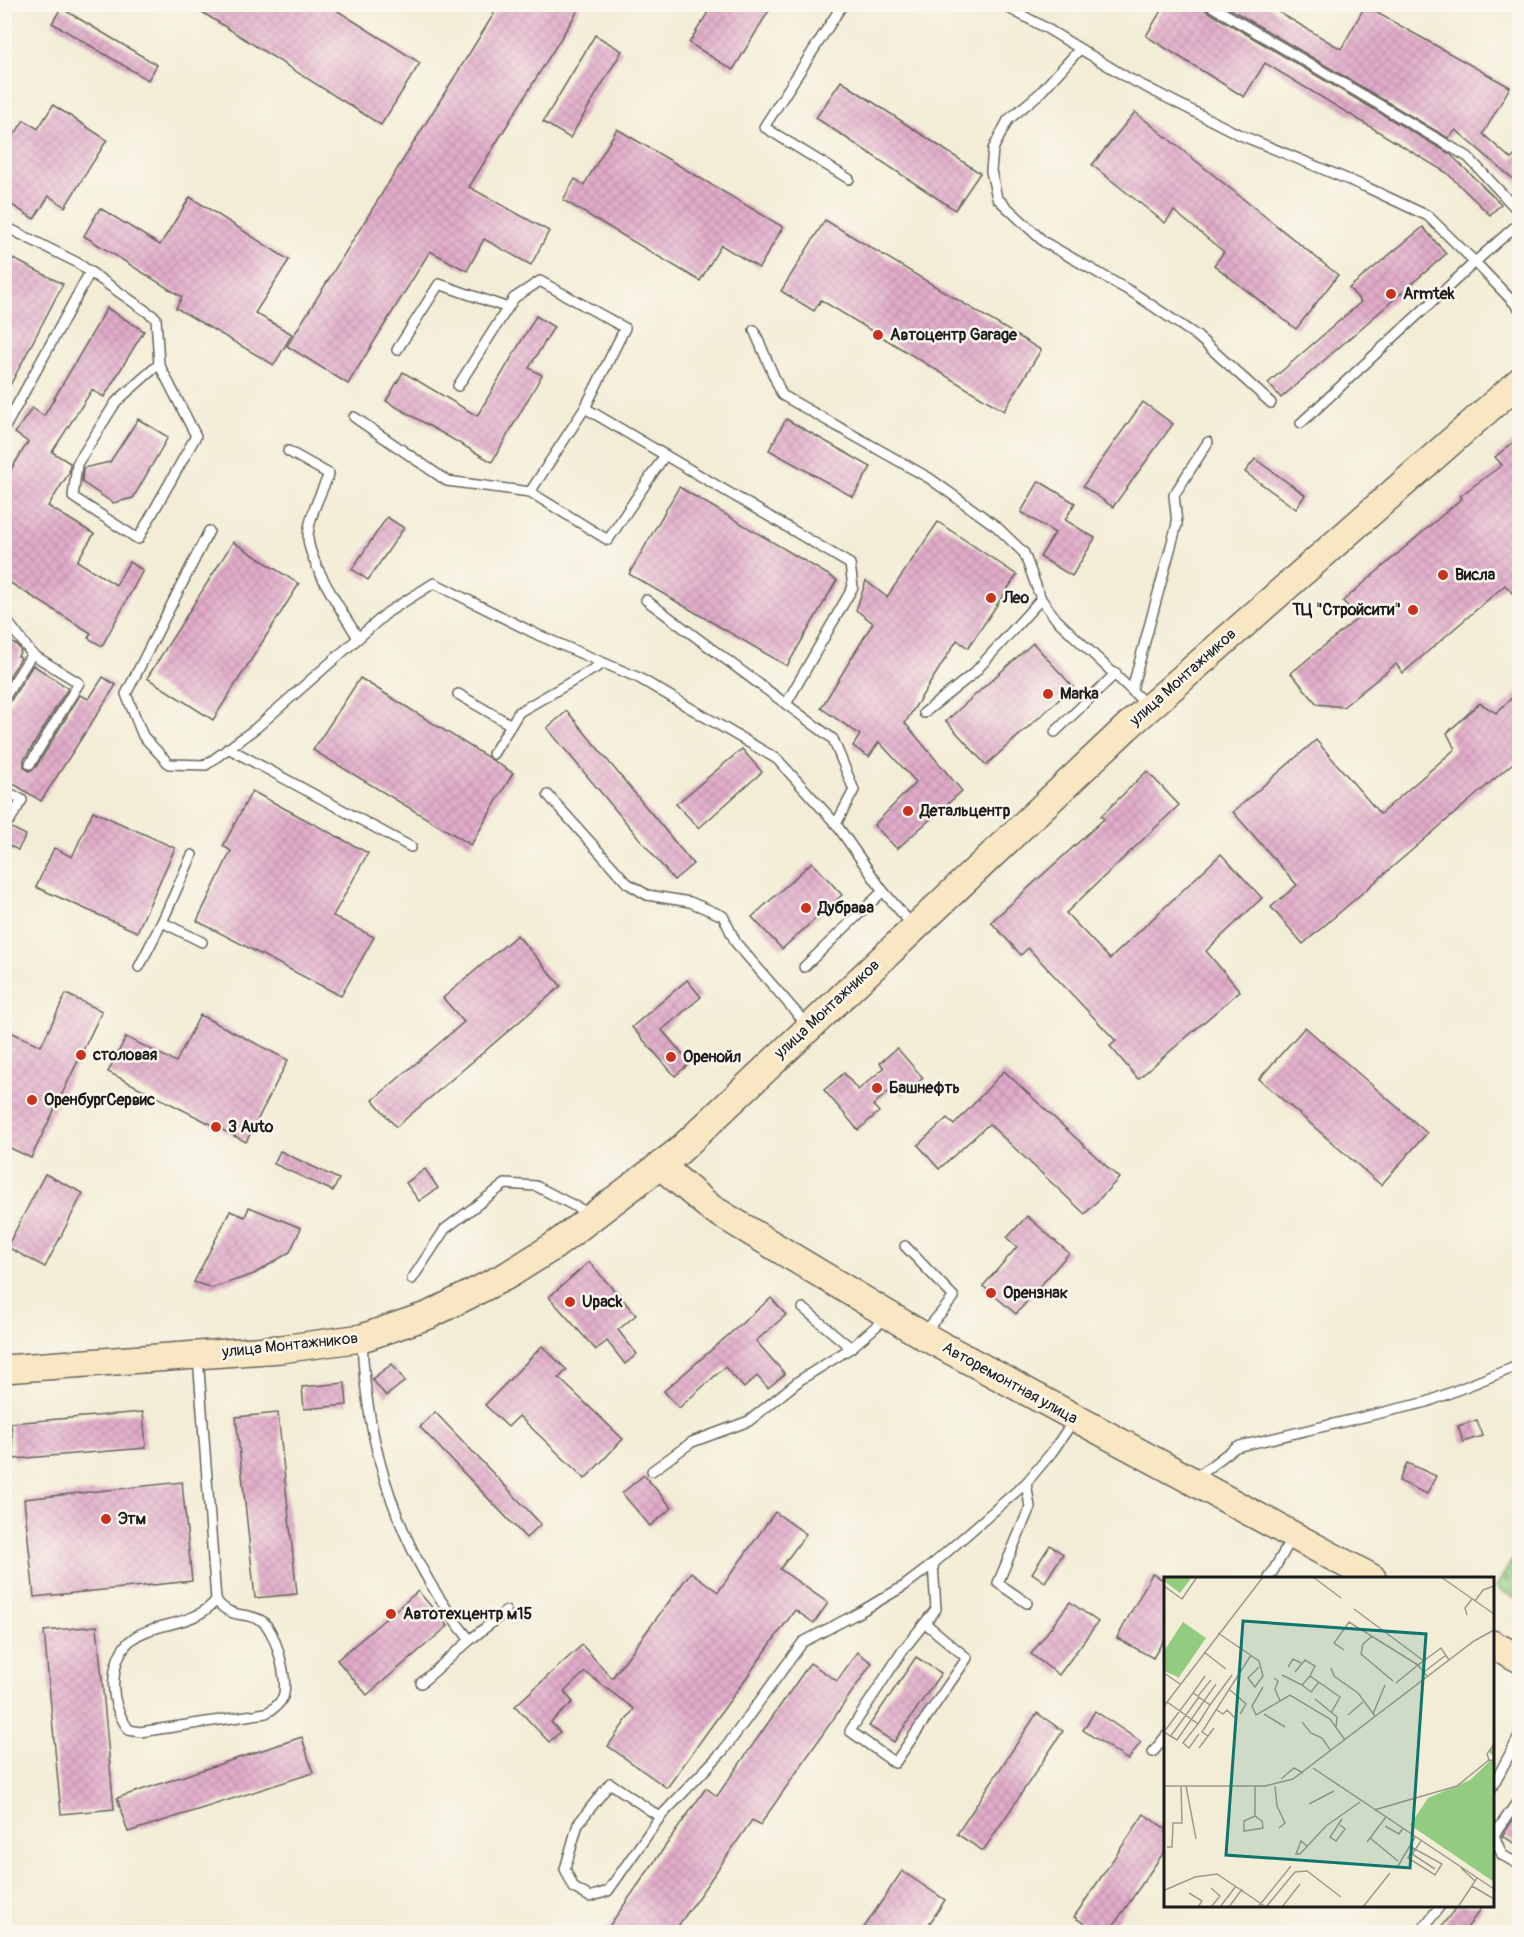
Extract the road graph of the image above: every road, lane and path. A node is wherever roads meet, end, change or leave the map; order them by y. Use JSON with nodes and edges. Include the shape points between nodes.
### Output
{"nodes":[{"id":1,"x":843,"y":4,"type":"edge"},
{"id":2,"x":1000,"y":4,"type":"edge"},
{"id":3,"x":1208,"y":4,"type":"edge"},
{"id":4,"x":1079,"y":50,"type":"junction"},
{"id":5,"x":849,"y":179,"type":"dead end"},
{"id":6,"x":1520,"y":213,"type":"edge"},
{"id":7,"x":1520,"y":222,"type":"edge"},
{"id":8,"x":4,"y":226,"type":"edge"},
{"id":9,"x":1475,"y":262,"type":"junction"},
{"id":10,"x":90,"y":272,"type":"junction"},
{"id":11,"x":508,"y":308,"type":"junction"},
{"id":12,"x":1520,"y":309,"type":"edge"},
{"id":13,"x":754,"y":330,"type":"dead end"},
{"id":14,"x":397,"y":350,"type":"dead end"},
{"id":15,"x":159,"y":364,"type":"junction"},
{"id":16,"x":1520,"y":381,"type":"edge"},
{"id":17,"x":458,"y":386,"type":"dead end"},
{"id":18,"x":1271,"y":403,"type":"dead end"},
{"id":19,"x":585,"y":408,"type":"junction"},
{"id":20,"x":354,"y":417,"type":"dead end"},
{"id":21,"x":1301,"y":423,"type":"dead end"},
{"id":22,"x":4,"y":429,"type":"edge"},
{"id":23,"x":1208,"y":442,"type":"dead end"},
{"id":24,"x":288,"y":451,"type":"dead end"},
{"id":25,"x":665,"y":455,"type":"junction"},
{"id":26,"x":530,"y":492,"type":"junction"},
{"id":27,"x":209,"y":531,"type":"dead end"},
{"id":28,"x":1041,"y":599,"type":"junction"},
{"id":29,"x":646,"y":600,"type":"dead end"},
{"id":30,"x":4,"y":617,"type":"edge"},
{"id":31,"x":358,"y":638,"type":"junction"},
{"id":32,"x":32,"y":654,"type":"junction"},
{"id":33,"x":604,"y":663,"type":"junction"},
{"id":34,"x":1116,"y":673,"type":"junction"},
{"id":35,"x":458,"y":694,"type":"dead end"},
{"id":36,"x":4,"y":698,"type":"edge"},
{"id":37,"x":1141,"y":698,"type":"junction"},
{"id":38,"x":786,"y":704,"type":"junction"},
{"id":39,"x":924,"y":713,"type":"dead end"},
{"id":40,"x":511,"y":725,"type":"junction"},
{"id":41,"x":1055,"y":732,"type":"dead end"},
{"id":42,"x":228,"y":748,"type":"junction"},
{"id":43,"x":493,"y":754,"type":"dead end"},
{"id":44,"x":30,"y":764,"type":"dead end"},
{"id":45,"x":4,"y":790,"type":"edge"},
{"id":46,"x":548,"y":795,"type":"dead end"},
{"id":47,"x":10,"y":820,"type":"dead end"},
{"id":48,"x":836,"y":824,"type":"junction"},
{"id":49,"x":411,"y":847,"type":"dead end"},
{"id":50,"x":192,"y":855,"type":"dead end"},
{"id":51,"x":883,"y":891,"type":"junction"},
{"id":52,"x":162,"y":922,"type":"junction"},
{"id":53,"x":915,"y":928,"type":"junction"},
{"id":54,"x":202,"y":942,"type":"dead end"},
{"id":55,"x":139,"y":967,"type":"dead end"},
{"id":56,"x":804,"y":967,"type":"dead end"},
{"id":57,"x":808,"y":1027,"type":"junction"},
{"id":58,"x":661,"y":1166,"type":"junction"},
{"id":59,"x":595,"y":1217,"type":"junction"},
{"id":60,"x":905,"y":1246,"type":"dead end"},
{"id":61,"x":412,"y":1280,"type":"dead end"},
{"id":62,"x":803,"y":1308,"type":"dead end"},
{"id":63,"x":889,"y":1315,"type":"junction"},
{"id":64,"x":922,"y":1335,"type":"junction"},
{"id":65,"x":362,"y":1338,"type":"junction"},
{"id":66,"x":851,"y":1348,"type":"junction"},
{"id":67,"x":198,"y":1354,"type":"junction"},
{"id":68,"x":1520,"y":1365,"type":"edge"},
{"id":69,"x":4,"y":1369,"type":"edge"},
{"id":70,"x":1075,"y":1419,"type":"junction"},
{"id":71,"x":652,"y":1471,"type":"dead end"},
{"id":72,"x":1190,"y":1481,"type":"junction"},
{"id":73,"x":1026,"y":1483,"type":"junction"},
{"id":74,"x":1294,"y":1536,"type":"junction"},
{"id":75,"x":933,"y":1564,"type":"junction"},
{"id":76,"x":1270,"y":1577,"type":"edge"},
{"id":77,"x":1370,"y":1577,"type":"edge"},
{"id":78,"x":216,"y":1600,"type":"junction"},
{"id":79,"x":1027,"y":1603,"type":"dead end"},
{"id":80,"x":506,"y":1611,"type":"dead end"},
{"id":81,"x":925,"y":1623,"type":"junction"},
{"id":82,"x":470,"y":1640,"type":"junction"},
{"id":83,"x":1494,"y":1645,"type":"edge"},
{"id":84,"x":1520,"y":1659,"type":"edge"},
{"id":85,"x":421,"y":1683,"type":"dead end"},
{"id":86,"x":1520,"y":1735,"type":"edge"},
{"id":87,"x":1164,"y":1738,"type":"edge"},
{"id":88,"x":1153,"y":1752,"type":"dead end"},
{"id":89,"x":1494,"y":1783,"type":"edge"},
{"id":90,"x":1520,"y":1798,"type":"edge"},
{"id":91,"x":660,"y":1817,"type":"junction"},
{"id":92,"x":1520,"y":1865,"type":"edge"},
{"id":93,"x":1439,"y":1907,"type":"edge"},
{"id":94,"x":1422,"y":1930,"type":"dead end"}],
"edges":[{"from":1,"to":5,"type":"lane","via":[[764,127]]},
{"from":2,"to":4,"type":"lane"},
{"from":3,"to":6,"type":"lane","via":[[1468,157]]},
{"from":4,"to":9,"type":"lane","via":[[1238,134],[1428,216]]},
{"from":4,"to":18,"type":"lane","via":[[1039,94],[1008,120],[993,149],[990,171],[998,198],[1044,242],[1135,294],[1197,336]]},
{"from":7,"to":9,"type":"lane"},
{"from":8,"to":10,"type":"lane"},
{"from":9,"to":12,"type":"lane"},
{"from":9,"to":21,"type":"lane"},
{"from":10,"to":15,"type":"lane","via":[[156,318]]},
{"from":10,"to":22,"type":"lane"},
{"from":11,"to":14,"type":"lane","via":[[440,284]]},
{"from":11,"to":17,"type":"lane"},
{"from":11,"to":19,"type":"lane","via":[[514,298],[540,281],[625,328]]},
{"from":13,"to":28,"type":"lane","via":[[782,395],[929,477],[996,526],[1024,553]]},
{"from":15,"to":15,"type":"lane","via":[[196,436],[138,539],[73,497],[77,464],[116,402]]},
{"from":16,"to":37,"type":"main road","name":"улица Монтажников"},
{"from":19,"to":25,"type":"lane"},
{"from":19,"to":26,"type":"lane"},
{"from":20,"to":26,"type":"lane","via":[[447,481]]},
{"from":23,"to":37,"type":"lane","via":[[1174,495],[1177,524]]},
{"from":24,"to":31,"type":"lane","via":[[329,474],[308,538],[324,582]]},
{"from":25,"to":26,"type":"lane","via":[[608,540]]},
{"from":25,"to":38,"type":"lane","via":[[850,564],[853,587]]},
{"from":27,"to":42,"type":"lane","via":[[126,694],[143,736],[169,764],[206,765]]},
{"from":28,"to":34,"type":"lane","via":[[1056,619]]},
{"from":28,"to":39,"type":"lane","via":[[974,673]]},
{"from":29,"to":38,"type":"lane"},
{"from":30,"to":32,"type":"lane"},
{"from":31,"to":33,"type":"lane","via":[[388,612],[434,583]]},
{"from":31,"to":42,"type":"lane"},
{"from":32,"to":36,"type":"lane"},
{"from":32,"to":44,"type":"lane","via":[[79,683]]},
{"from":33,"to":40,"type":"lane","via":[[519,712]]},
{"from":33,"to":48,"type":"lane","via":[[639,678],[777,759]]},
{"from":34,"to":37,"type":"lane"},
{"from":34,"to":41,"type":"lane"},
{"from":35,"to":40,"type":"lane"},
{"from":37,"to":53,"type":"main road","name":"улица Монтажников"},
{"from":38,"to":48,"type":"lane","via":[[833,739],[854,790]]},
{"from":40,"to":43,"type":"lane"},
{"from":42,"to":49,"type":"lane"},
{"from":45,"to":47,"type":"lane","via":[[22,800]]},
{"from":46,"to":57,"type":"lane","via":[[627,883],[647,895],[690,902],[723,916],[736,943]]},
{"from":48,"to":51,"type":"lane"},
{"from":50,"to":52,"type":"lane"},
{"from":51,"to":53,"type":"lane"},
{"from":51,"to":56,"type":"lane"},
{"from":52,"to":54,"type":"lane"},
{"from":52,"to":55,"type":"lane"},
{"from":53,"to":57,"type":"main road","name":"улица Монтажников"},
{"from":57,"to":58,"type":"main road","name":"улица Монтажников"},
{"from":58,"to":59,"type":"main road","name":"улица Монтажников"},
{"from":58,"to":63,"type":"main road","name":"Авторемонтная улица","via":[[711,1208]]},
{"from":59,"to":61,"type":"lane","via":[[536,1186],[505,1184],[445,1229]]},
{"from":59,"to":65,"type":"main road","name":"улица Монтажников","via":[[508,1275],[429,1315]]},
{"from":60,"to":64,"type":"lane","via":[[954,1297]]},
{"from":62,"to":66,"type":"lane"},
{"from":63,"to":64,"type":"main road","name":"Авторемонтная улица"},
{"from":63,"to":66,"type":"lane"},
{"from":64,"to":70,"type":"main road","name":"Авторемонтная улица"},
{"from":65,"to":67,"type":"main road","name":"улица Монтажников","via":[[281,1349]]},
{"from":65,"to":82,"type":"lane","via":[[371,1428],[391,1505],[446,1611]]},
{"from":66,"to":71,"type":"lane","via":[[800,1380],[749,1421],[692,1442]]},
{"from":67,"to":69,"type":"main road","name":"улица Монтажников"},
{"from":67,"to":78,"type":"lane"},
{"from":68,"to":72,"type":"lane","via":[[1426,1402],[1236,1448]]},
{"from":70,"to":72,"type":"main road","name":"Авторемонтная улица"},
{"from":70,"to":73,"type":"lane"},
{"from":72,"to":74,"type":"main road","name":"Авторемонтная улица"},
{"from":73,"to":75,"type":"lane"},
{"from":73,"to":79,"type":"lane","via":[[1030,1507],[998,1583]]},
{"from":74,"to":76,"type":"lane"},
{"from":74,"to":77,"type":"main road","name":"Авторемонтная улица"},
{"from":75,"to":81,"type":"lane","via":[[936,1609]]},
{"from":75,"to":91,"type":"lane","via":[[878,1602],[803,1642],[723,1751]]},
{"from":78,"to":78,"type":"lane","via":[[224,1611],[262,1621],[272,1633],[279,1649],[284,1694],[277,1708],[151,1731],[129,1730],[120,1717],[113,1689],[115,1662],[124,1646],[141,1632],[207,1612]]},
{"from":80,"to":82,"type":"lane"},
{"from":81,"to":81,"type":"lane","via":[[850,1731],[895,1763],[966,1658]]},
{"from":82,"to":85,"type":"lane"},
{"from":83,"to":84,"type":"main road"},
{"from":86,"to":89,"type":"lane"},
{"from":87,"to":88,"type":"lane"},
{"from":90,"to":92,"type":"lane","via":[[1494,1835],[1502,1855]]},
{"from":91,"to":91,"type":"lane","via":[[610,1783],[578,1824],[565,1869],[574,1888],[590,1897],[608,1891]]},
{"from":93,"to":94,"type":"lane"}]}
